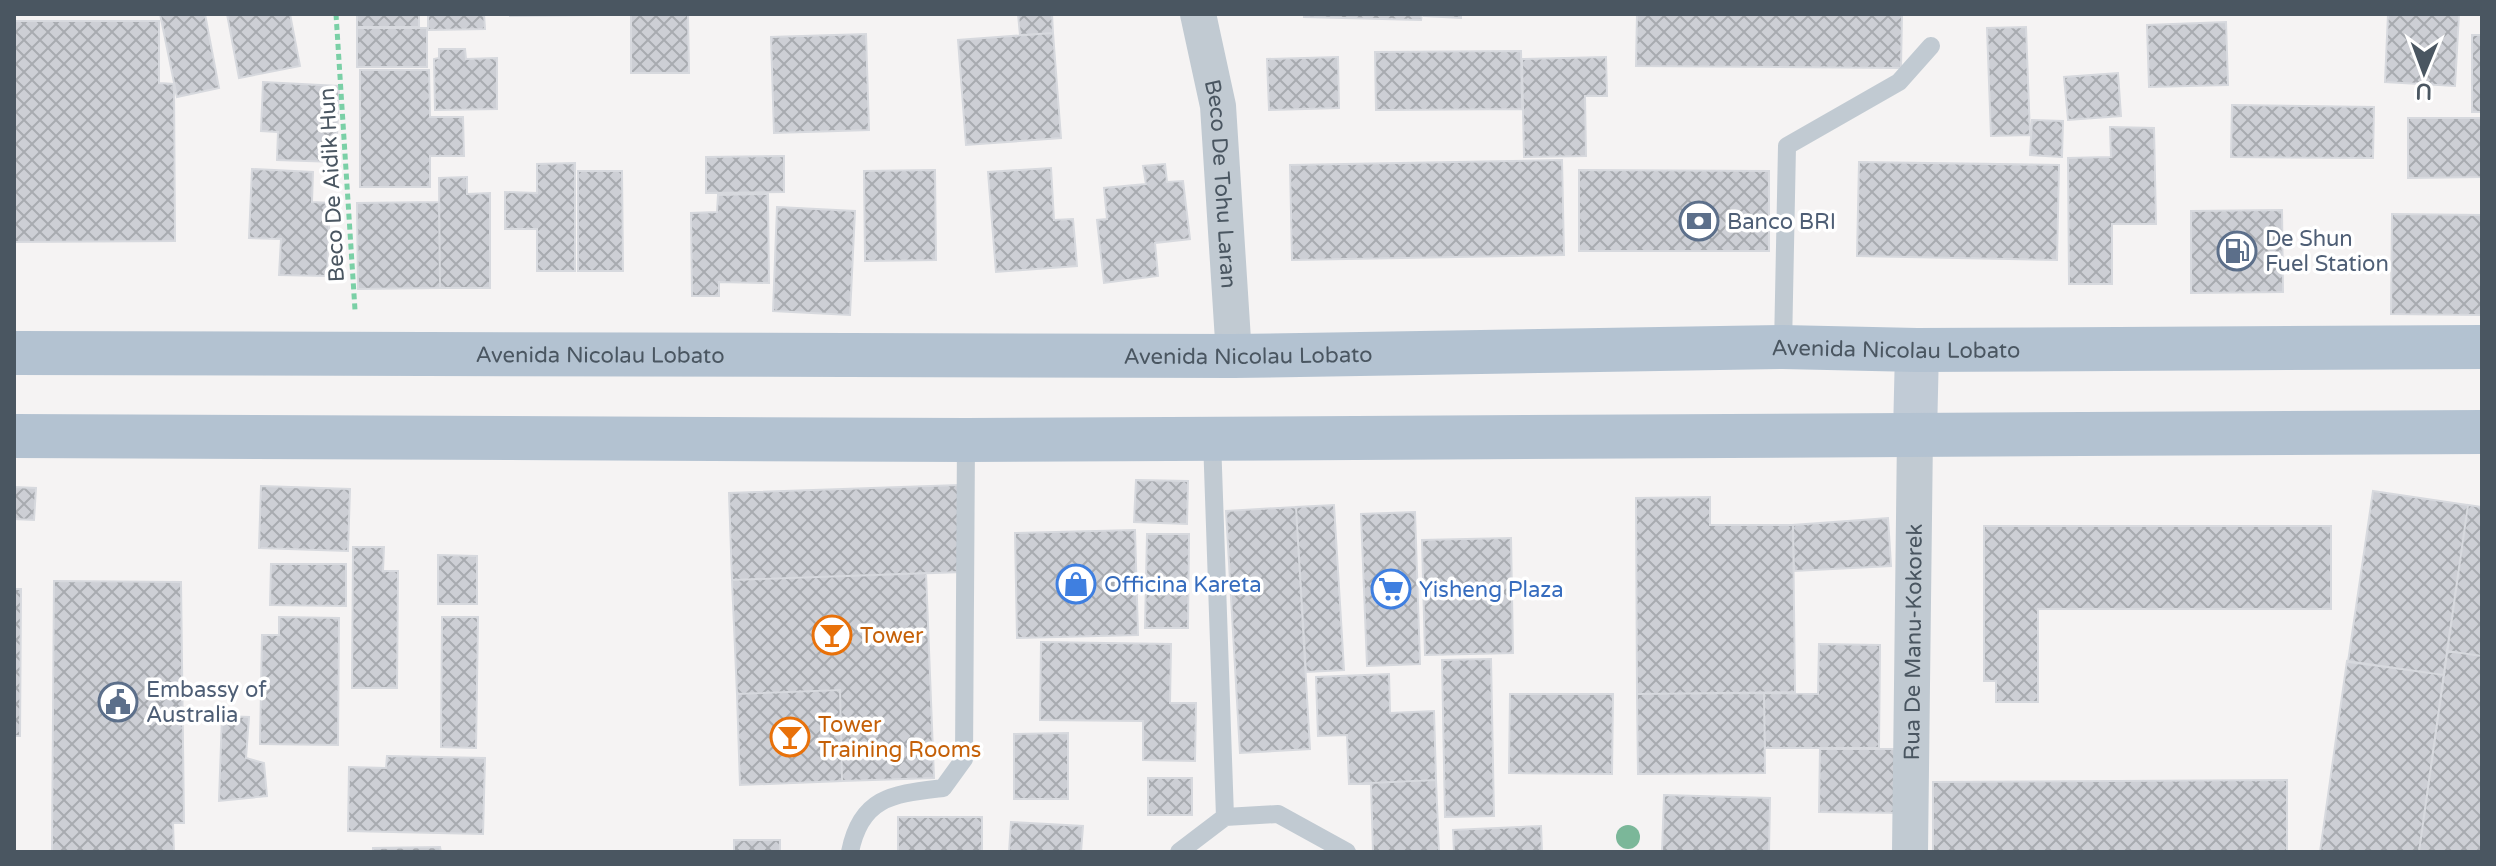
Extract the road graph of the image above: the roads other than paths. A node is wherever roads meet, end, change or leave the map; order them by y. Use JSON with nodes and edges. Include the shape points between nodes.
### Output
{"nodes":[{"id":1,"x":1198,"y":14,"type":"edge"},
{"id":2,"x":1931,"y":46,"type":"dead end"},
{"id":3,"x":1783,"y":347,"type":"junction"},
{"id":4,"x":2482,"y":347,"type":"edge"},
{"id":5,"x":1917,"y":350,"type":"junction"},
{"id":6,"x":14,"y":353,"type":"edge"},
{"id":7,"x":1234,"y":356,"type":"junction"},
{"id":8,"x":2482,"y":432,"type":"edge"},
{"id":9,"x":1915,"y":434,"type":"junction"},
{"id":10,"x":14,"y":436,"type":"edge"},
{"id":11,"x":1212,"y":439,"type":"junction"},
{"id":12,"x":966,"y":440,"type":"junction"},
{"id":13,"x":1225,"y":817,"type":"junction"},
{"id":14,"x":850,"y":852,"type":"edge"},
{"id":15,"x":1179,"y":852,"type":"edge"},
{"id":16,"x":1347,"y":852,"type":"edge"},
{"id":17,"x":1910,"y":852,"type":"edge"}],
"edges":[{"from":1,"to":7,"type":"street","name":"Beco De Tohu Laran","via":[[1218,106]]},
{"from":2,"to":3,"type":"lane","via":[[1899,82],[1787,146]]},
{"from":3,"to":5,"type":"main road","name":"Avenida Nicolau Lobato"},
{"from":3,"to":7,"type":"main road","name":"Avenida Nicolau Lobato"},
{"from":4,"to":5,"type":"main road","name":"Avenida Nicolau Lobato"},
{"from":5,"to":9,"type":"street"},
{"from":6,"to":7,"type":"main road","name":"Avenida Nicolau Lobato"},
{"from":8,"to":9,"type":"main road"},
{"from":9,"to":11,"type":"main road"},
{"from":9,"to":17,"type":"street","name":"Rua De Manu-Kokorek"},
{"from":10,"to":12,"type":"main road"},
{"from":11,"to":12,"type":"main road"},
{"from":11,"to":13,"type":"lane"},
{"from":12,"to":14,"type":"lane","via":[[964,759],[943,788],[890,794],[861,818]]},
{"from":13,"to":15,"type":"lane"},
{"from":13,"to":16,"type":"lane","via":[[1278,814]]}]}
